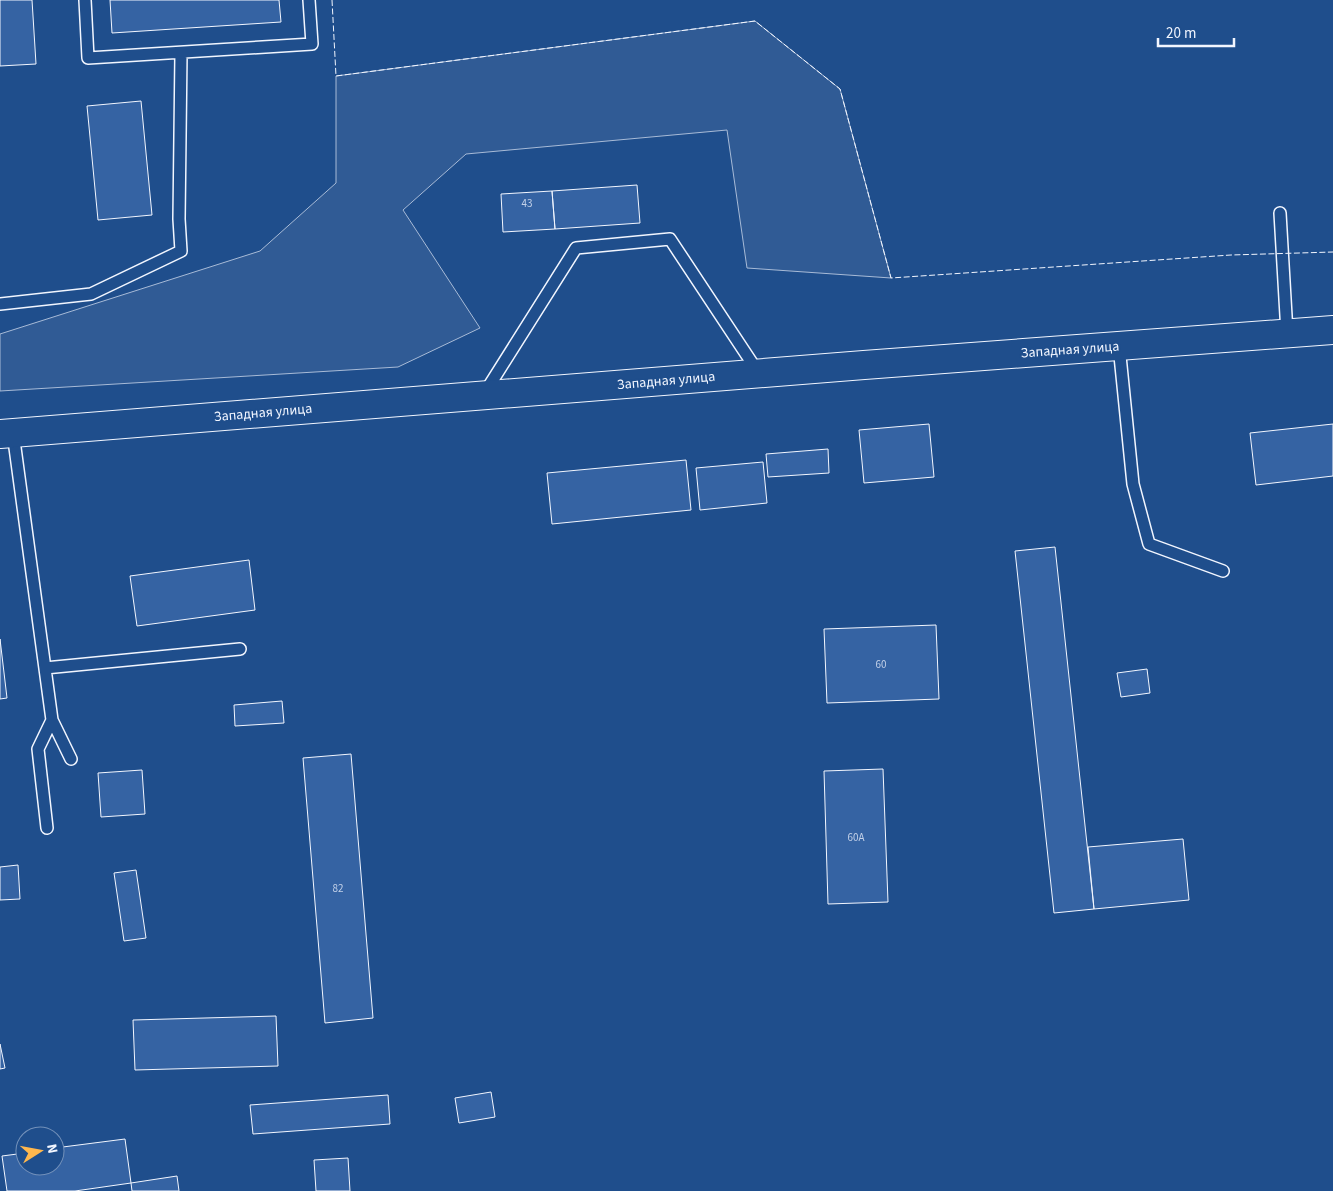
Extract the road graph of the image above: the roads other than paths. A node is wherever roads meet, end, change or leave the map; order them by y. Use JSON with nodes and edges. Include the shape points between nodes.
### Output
{"nodes":[{"id":1,"x":85,"y":0,"type":"edge"},
{"id":2,"x":309,"y":0,"type":"edge"},
{"id":3,"x":181,"y":53,"type":"junction"},
{"id":4,"x":1280,"y":213,"type":"dead end"},
{"id":5,"x":0,"y":304,"type":"edge"},
{"id":6,"x":1333,"y":330,"type":"edge"},
{"id":7,"x":1287,"y":334,"type":"junction"},
{"id":8,"x":1120,"y":346,"type":"junction"},
{"id":9,"x":758,"y":374,"type":"junction"},
{"id":10,"x":483,"y":396,"type":"junction"},
{"id":11,"x":7,"y":433,"type":"edge"},
{"id":12,"x":1223,"y":571,"type":"dead end"},
{"id":13,"x":240,"y":649,"type":"dead end"},
{"id":14,"x":45,"y":668,"type":"junction"},
{"id":15,"x":52,"y":720,"type":"junction"},
{"id":16,"x":71,"y":759,"type":"dead end"},
{"id":17,"x":46,"y":828,"type":"dead end"}],
"edges":[{"from":1,"to":3,"type":"lane","via":[[88,58]]},
{"from":2,"to":3,"type":"lane","via":[[312,44]]},
{"from":3,"to":5,"type":"lane","via":[[181,251],[91,294]]},
{"from":4,"to":7,"type":"lane"},
{"from":6,"to":7,"type":"main road","name":"Западная улица"},
{"from":7,"to":8,"type":"main road","name":"Западная улица"},
{"from":8,"to":9,"type":"main road","name":"Западная улица"},
{"from":8,"to":12,"type":"lane","via":[[1133,484],[1149,544]]},
{"from":9,"to":10,"type":"main road","name":"Западная улица"},
{"from":9,"to":10,"type":"lane","via":[[670,239],[576,248]]},
{"from":10,"to":11,"type":"main road","name":"Западная улица"},
{"from":11,"to":14,"type":"lane"},
{"from":13,"to":14,"type":"lane"},
{"from":14,"to":15,"type":"lane"},
{"from":15,"to":16,"type":"lane"},
{"from":15,"to":17,"type":"lane","via":[[38,750]]}]}
